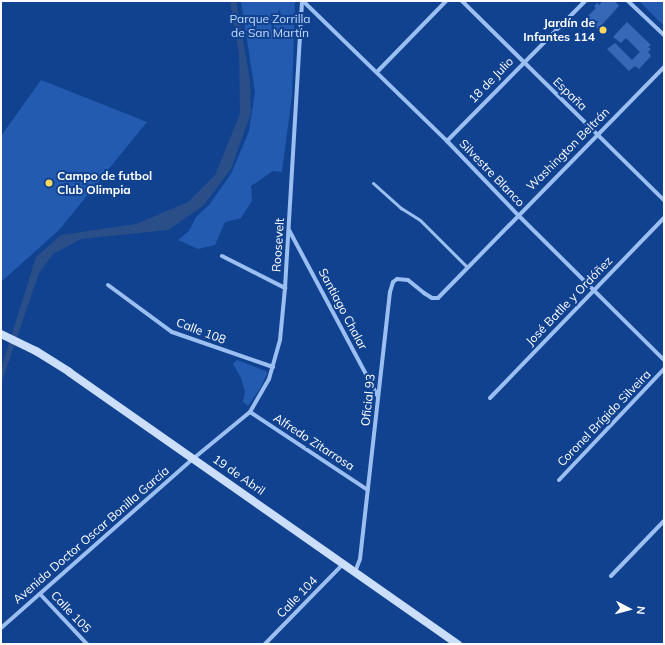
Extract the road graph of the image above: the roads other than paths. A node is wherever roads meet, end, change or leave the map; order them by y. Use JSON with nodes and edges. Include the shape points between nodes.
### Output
{"nodes":[{"id":1,"x":303,"y":1,"type":"edge"},
{"id":2,"x":446,"y":1,"type":"edge"},
{"id":3,"x":462,"y":1,"type":"edge"},
{"id":4,"x":585,"y":1,"type":"edge"},
{"id":5,"x":628,"y":1,"type":"edge"},
{"id":6,"x":664,"y":36,"type":"edge"},
{"id":7,"x":523,"y":62,"type":"junction"},
{"id":8,"x":664,"y":67,"type":"edge"},
{"id":9,"x":377,"y":72,"type":"junction"},
{"id":10,"x":597,"y":134,"type":"junction"},
{"id":11,"x":447,"y":141,"type":"junction"},
{"id":12,"x":373,"y":183,"type":"dead end"},
{"id":13,"x":664,"y":200,"type":"edge"},
{"id":14,"x":518,"y":215,"type":"junction"},
{"id":15,"x":664,"y":218,"type":"edge"},
{"id":16,"x":289,"y":230,"type":"junction"},
{"id":17,"x":222,"y":256,"type":"dead end"},
{"id":18,"x":467,"y":267,"type":"junction"},
{"id":19,"x":108,"y":285,"type":"dead end"},
{"id":20,"x":285,"y":288,"type":"junction"},
{"id":21,"x":593,"y":291,"type":"junction"},
{"id":22,"x":438,"y":298,"type":"joint"},
{"id":23,"x":1,"y":334,"type":"edge"},
{"id":24,"x":664,"y":360,"type":"edge"},
{"id":25,"x":273,"y":367,"type":"junction"},
{"id":26,"x":664,"y":369,"type":"edge"},
{"id":27,"x":378,"y":397,"type":"junction"},
{"id":28,"x":490,"y":398,"type":"dead end"},
{"id":29,"x":250,"y":412,"type":"junction"},
{"id":30,"x":194,"y":458,"type":"junction"},
{"id":31,"x":559,"y":480,"type":"dead end"},
{"id":32,"x":368,"y":490,"type":"junction"},
{"id":33,"x":664,"y":521,"type":"edge"},
{"id":34,"x":343,"y":564,"type":"junction"},
{"id":35,"x":355,"y":572,"type":"junction"},
{"id":36,"x":611,"y":576,"type":"dead end"},
{"id":37,"x":40,"y":594,"type":"junction"},
{"id":38,"x":1,"y":628,"type":"edge"},
{"id":39,"x":87,"y":644,"type":"edge"},
{"id":40,"x":265,"y":644,"type":"edge"},
{"id":41,"x":458,"y":644,"type":"edge"}],
"edges":[{"from":1,"to":9,"type":"street","name":"Silvestre Blanco"},
{"from":1,"to":16,"type":"street","name":"Roosevelt"},
{"from":2,"to":9,"type":"street"},
{"from":3,"to":7,"type":"street","name":"España"},
{"from":4,"to":7,"type":"street","name":"18 de Julio"},
{"from":5,"to":6,"type":"street"},
{"from":7,"to":10,"type":"street","name":"España"},
{"from":7,"to":11,"type":"street","name":"18 de Julio"},
{"from":8,"to":10,"type":"street","name":"Washington Beltrán"},
{"from":9,"to":11,"type":"street","name":"Silvestre Blanco"},
{"from":10,"to":13,"type":"street","name":"España"},
{"from":10,"to":14,"type":"street","name":"Washington Beltrán"},
{"from":11,"to":14,"type":"street","name":"Silvestre Blanco"},
{"from":12,"to":18,"type":"lane","via":[[401,208],[420,220]]},
{"from":14,"to":18,"type":"street","name":"Washington Beltrán"},
{"from":14,"to":21,"type":"street","name":"Silvestre Blanco"},
{"from":15,"to":21,"type":"street","name":"José Batlle y Ordóñez"},
{"from":16,"to":20,"type":"street","name":"Roosevelt"},
{"from":16,"to":27,"type":"street","name":"Santiago Chalar"},
{"from":17,"to":20,"type":"street"},
{"from":18,"to":22,"type":"street","name":"Washington Beltrán"},
{"from":19,"to":25,"type":"street","name":"Calle 108","via":[[172,332]]},
{"from":20,"to":25,"type":"street","name":"Roosevelt","via":[[280,340]]},
{"from":21,"to":24,"type":"street","name":"Silvestre Blanco"},
{"from":21,"to":28,"type":"street","name":"José Batlle y Ordóñez"},
{"from":22,"to":27,"type":"street","name":"Oficial 93","via":[[432,298],[402,278],[398,278],[391,286]]},
{"from":23,"to":30,"type":"street","name":"19 de Abril","via":[[36,351]]},
{"from":25,"to":29,"type":"street","name":"Roosevelt","via":[[261,395]]},
{"from":26,"to":31,"type":"street","name":"Coronel Brígido Silveira"},
{"from":27,"to":32,"type":"street","name":"Oficial 93"},
{"from":29,"to":30,"type":"street","name":"Roosevelt"},
{"from":29,"to":32,"type":"street","name":"Alfredo Zitarrosa"},
{"from":30,"to":34,"type":"street","name":"19 de Abril"},
{"from":30,"to":37,"type":"street","name":"Avenida Doctor Oscar Bonilla García"},
{"from":32,"to":35,"type":"street","name":"Oficial 93","via":[[360,558]]},
{"from":33,"to":36,"type":"street"},
{"from":34,"to":35,"type":"street","name":"19 de Abril"},
{"from":34,"to":40,"type":"street","name":"Calle 104"},
{"from":35,"to":41,"type":"street","name":"19 de Abril"},
{"from":37,"to":38,"type":"street","name":"Avenida Doctor Oscar Bonilla García"},
{"from":37,"to":39,"type":"street","name":"Calle 105"}]}
